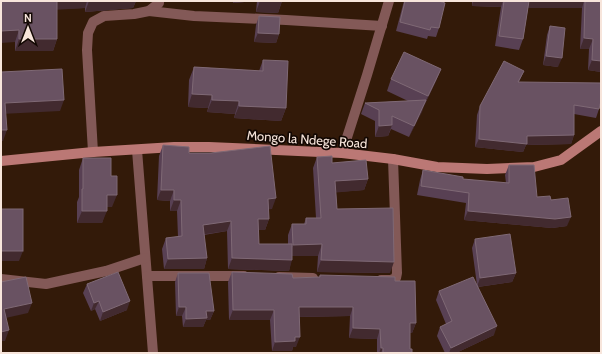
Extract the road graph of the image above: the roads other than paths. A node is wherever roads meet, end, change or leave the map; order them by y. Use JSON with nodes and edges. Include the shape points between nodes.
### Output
{"nodes":[{"id":1,"x":158,"y":1,"type":"edge"},
{"id":2,"x":390,"y":1,"type":"edge"},
{"id":3,"x":149,"y":11,"type":"junction"},
{"id":4,"x":382,"y":26,"type":"junction"},
{"id":5,"x":601,"y":131,"type":"edge"},
{"id":6,"x":137,"y":150,"type":"junction"},
{"id":7,"x":93,"y":152,"type":"junction"},
{"id":8,"x":342,"y":153,"type":"junction"},
{"id":9,"x":393,"y":159,"type":"junction"},
{"id":10,"x":1,"y":161,"type":"edge"},
{"id":11,"x":145,"y":258,"type":"junction"},
{"id":12,"x":147,"y":276,"type":"junction"},
{"id":13,"x":252,"y":276,"type":"edge"},
{"id":14,"x":268,"y":277,"type":"edge"},
{"id":15,"x":322,"y":278,"type":"edge"},
{"id":16,"x":1,"y":279,"type":"edge"},
{"id":17,"x":368,"y":280,"type":"edge"},
{"id":18,"x":153,"y":353,"type":"edge"}],
"edges":[{"from":1,"to":3,"type":"street"},
{"from":2,"to":4,"type":"street"},
{"from":3,"to":4,"type":"street","via":[[194,16]]},
{"from":3,"to":7,"type":"street","via":[[104,16],[93,22],[88,33]]},
{"from":4,"to":8,"type":"street"},
{"from":5,"to":9,"type":"street","name":"Mongo la Ndege Road","via":[[561,160],[534,167],[437,167]]},
{"from":6,"to":7,"type":"street","name":"Mongo la Ndege Road"},
{"from":6,"to":8,"type":"street","name":"Mongo la Ndege Road","via":[[209,147]]},
{"from":6,"to":11,"type":"street"},
{"from":7,"to":10,"type":"street","name":"Mongo la Ndege Road"},
{"from":8,"to":9,"type":"street","name":"Mongo la Ndege Road"},
{"from":9,"to":17,"type":"street","via":[[396,278]]},
{"from":11,"to":12,"type":"street"},
{"from":11,"to":16,"type":"street","via":[[106,271],[46,284]]},
{"from":12,"to":13,"type":"street"},
{"from":12,"to":18,"type":"street"},
{"from":14,"to":15,"type":"street"}]}
